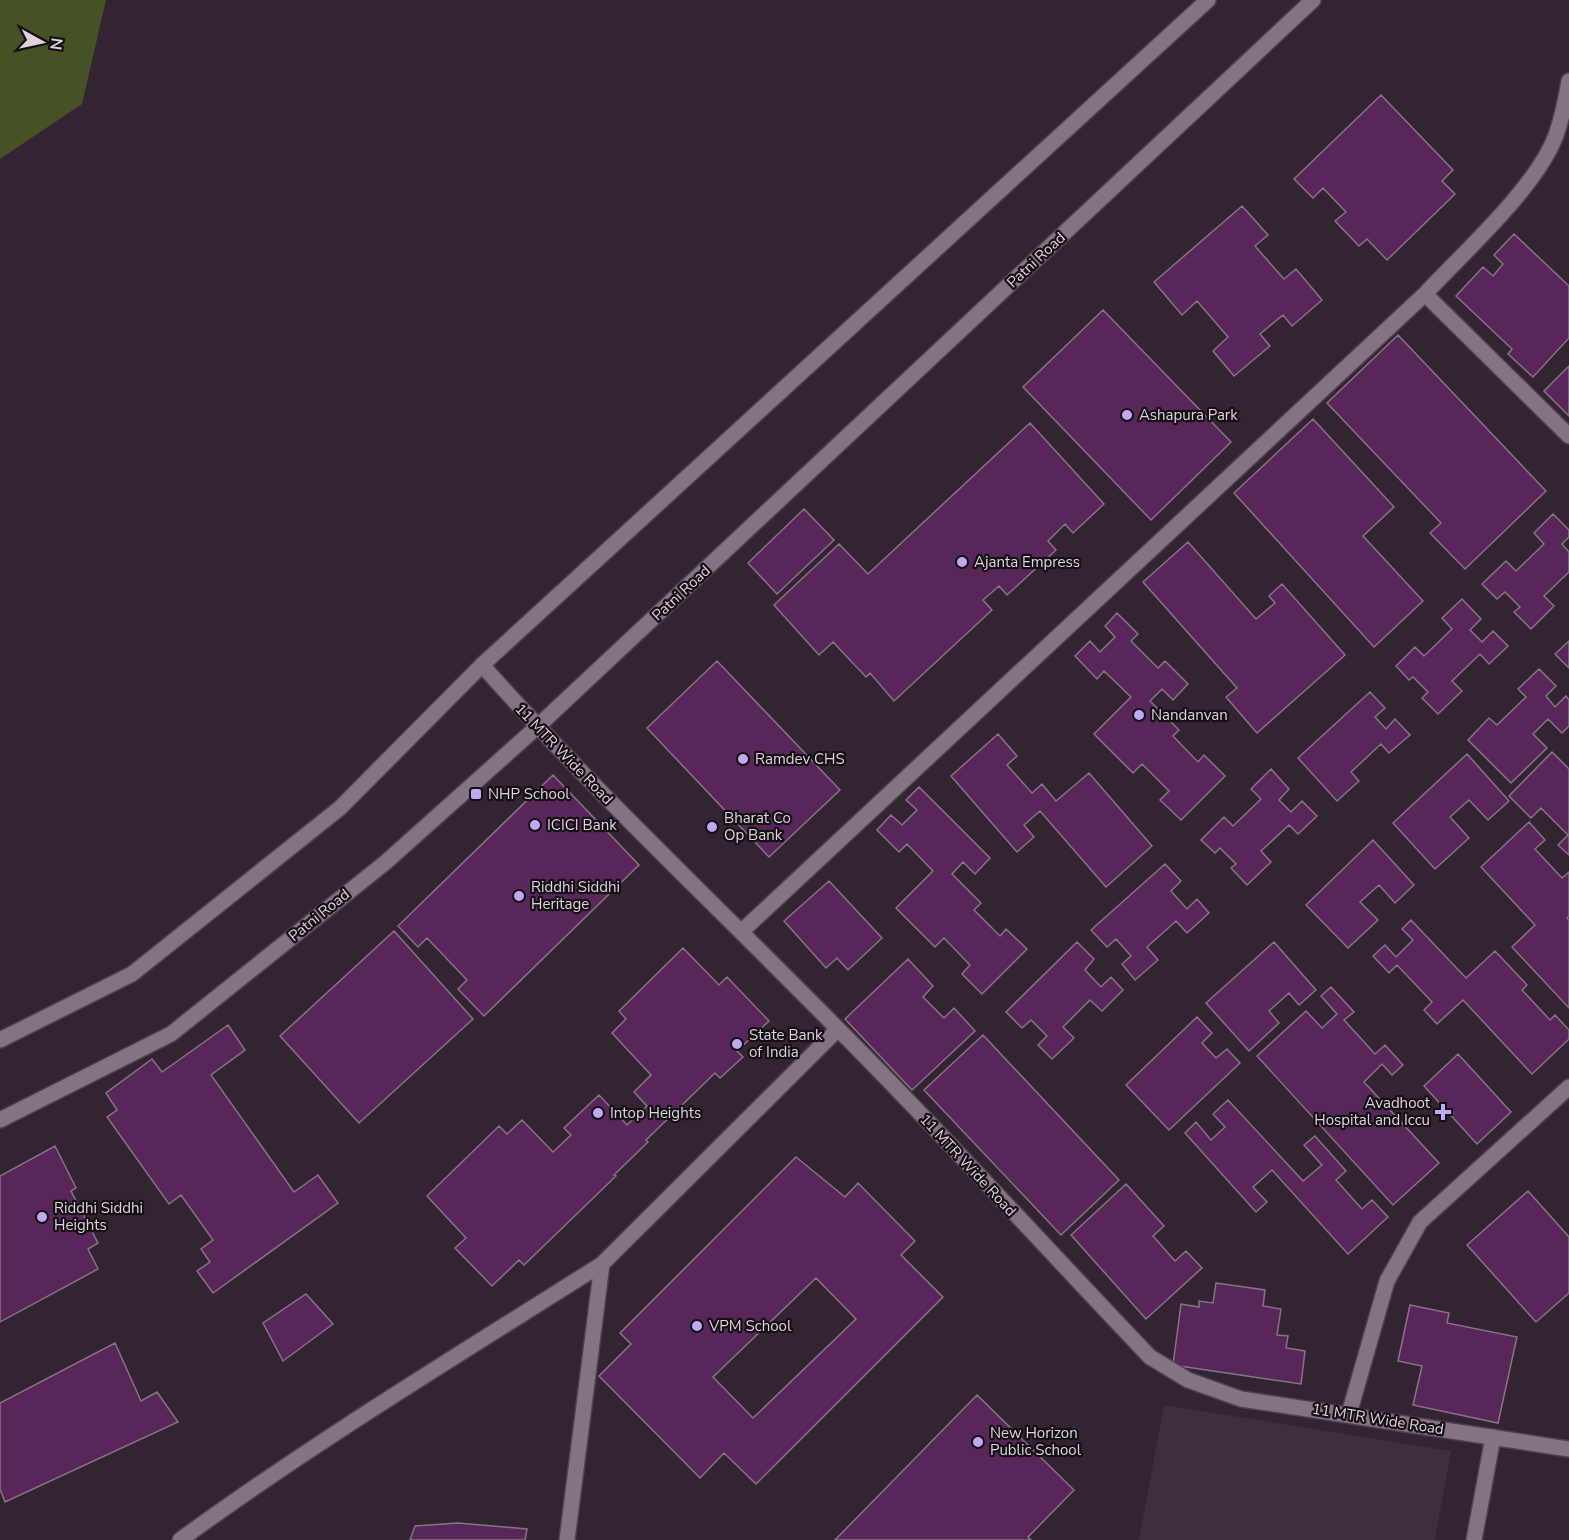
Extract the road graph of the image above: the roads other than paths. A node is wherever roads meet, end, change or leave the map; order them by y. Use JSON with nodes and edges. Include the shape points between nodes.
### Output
{"nodes":[{"id":1,"x":1208,"y":0,"type":"edge"},
{"id":2,"x":1313,"y":0,"type":"edge"},
{"id":3,"x":1569,"y":81,"type":"edge"},
{"id":4,"x":1425,"y":294,"type":"junction"},
{"id":5,"x":1569,"y":436,"type":"edge"},
{"id":6,"x":482,"y":665,"type":"junction"},
{"id":7,"x":537,"y":727,"type":"junction"},
{"id":8,"x":741,"y":932,"type":"junction"},
{"id":9,"x":838,"y":1029,"type":"junction"},
{"id":10,"x":0,"y":1040,"type":"edge"},
{"id":11,"x":1569,"y":1087,"type":"edge"},
{"id":12,"x":0,"y":1119,"type":"edge"},
{"id":13,"x":602,"y":1264,"type":"junction"},
{"id":14,"x":1349,"y":1414,"type":"junction"},
{"id":15,"x":1493,"y":1437,"type":"junction"},
{"id":16,"x":1569,"y":1449,"type":"edge"},
{"id":17,"x":180,"y":1540,"type":"edge"},
{"id":18,"x":567,"y":1540,"type":"edge"},
{"id":19,"x":1474,"y":1540,"type":"edge"}],
"edges":[{"from":1,"to":6,"type":"street"},
{"from":2,"to":7,"type":"street","name":"Patni Road"},
{"from":3,"to":4,"type":"street","via":[[1555,136],[1536,170],[1507,207]]},
{"from":4,"to":5,"type":"street"},
{"from":4,"to":8,"type":"street"},
{"from":6,"to":7,"type":"street","name":"11 MTR Wide Road"},
{"from":6,"to":10,"type":"street","via":[[340,808],[132,974]]},
{"from":7,"to":8,"type":"street","name":"11 MTR Wide Road"},
{"from":7,"to":12,"type":"street","name":"Patni Road","via":[[386,862],[171,1034]]},
{"from":8,"to":9,"type":"street","name":"11 MTR Wide Road"},
{"from":9,"to":13,"type":"street"},
{"from":9,"to":14,"type":"street","name":"11 MTR Wide Road","via":[[1150,1357],[1188,1380],[1241,1399]]},
{"from":11,"to":14,"type":"street","via":[[1420,1222],[1387,1281]]},
{"from":13,"to":17,"type":"street","via":[[327,1439]]},
{"from":13,"to":18,"type":"street"},
{"from":14,"to":15,"type":"street","name":"11 MTR Wide Road"},
{"from":15,"to":16,"type":"street","name":"11 MTR Wide Road"},
{"from":15,"to":19,"type":"street"}]}
